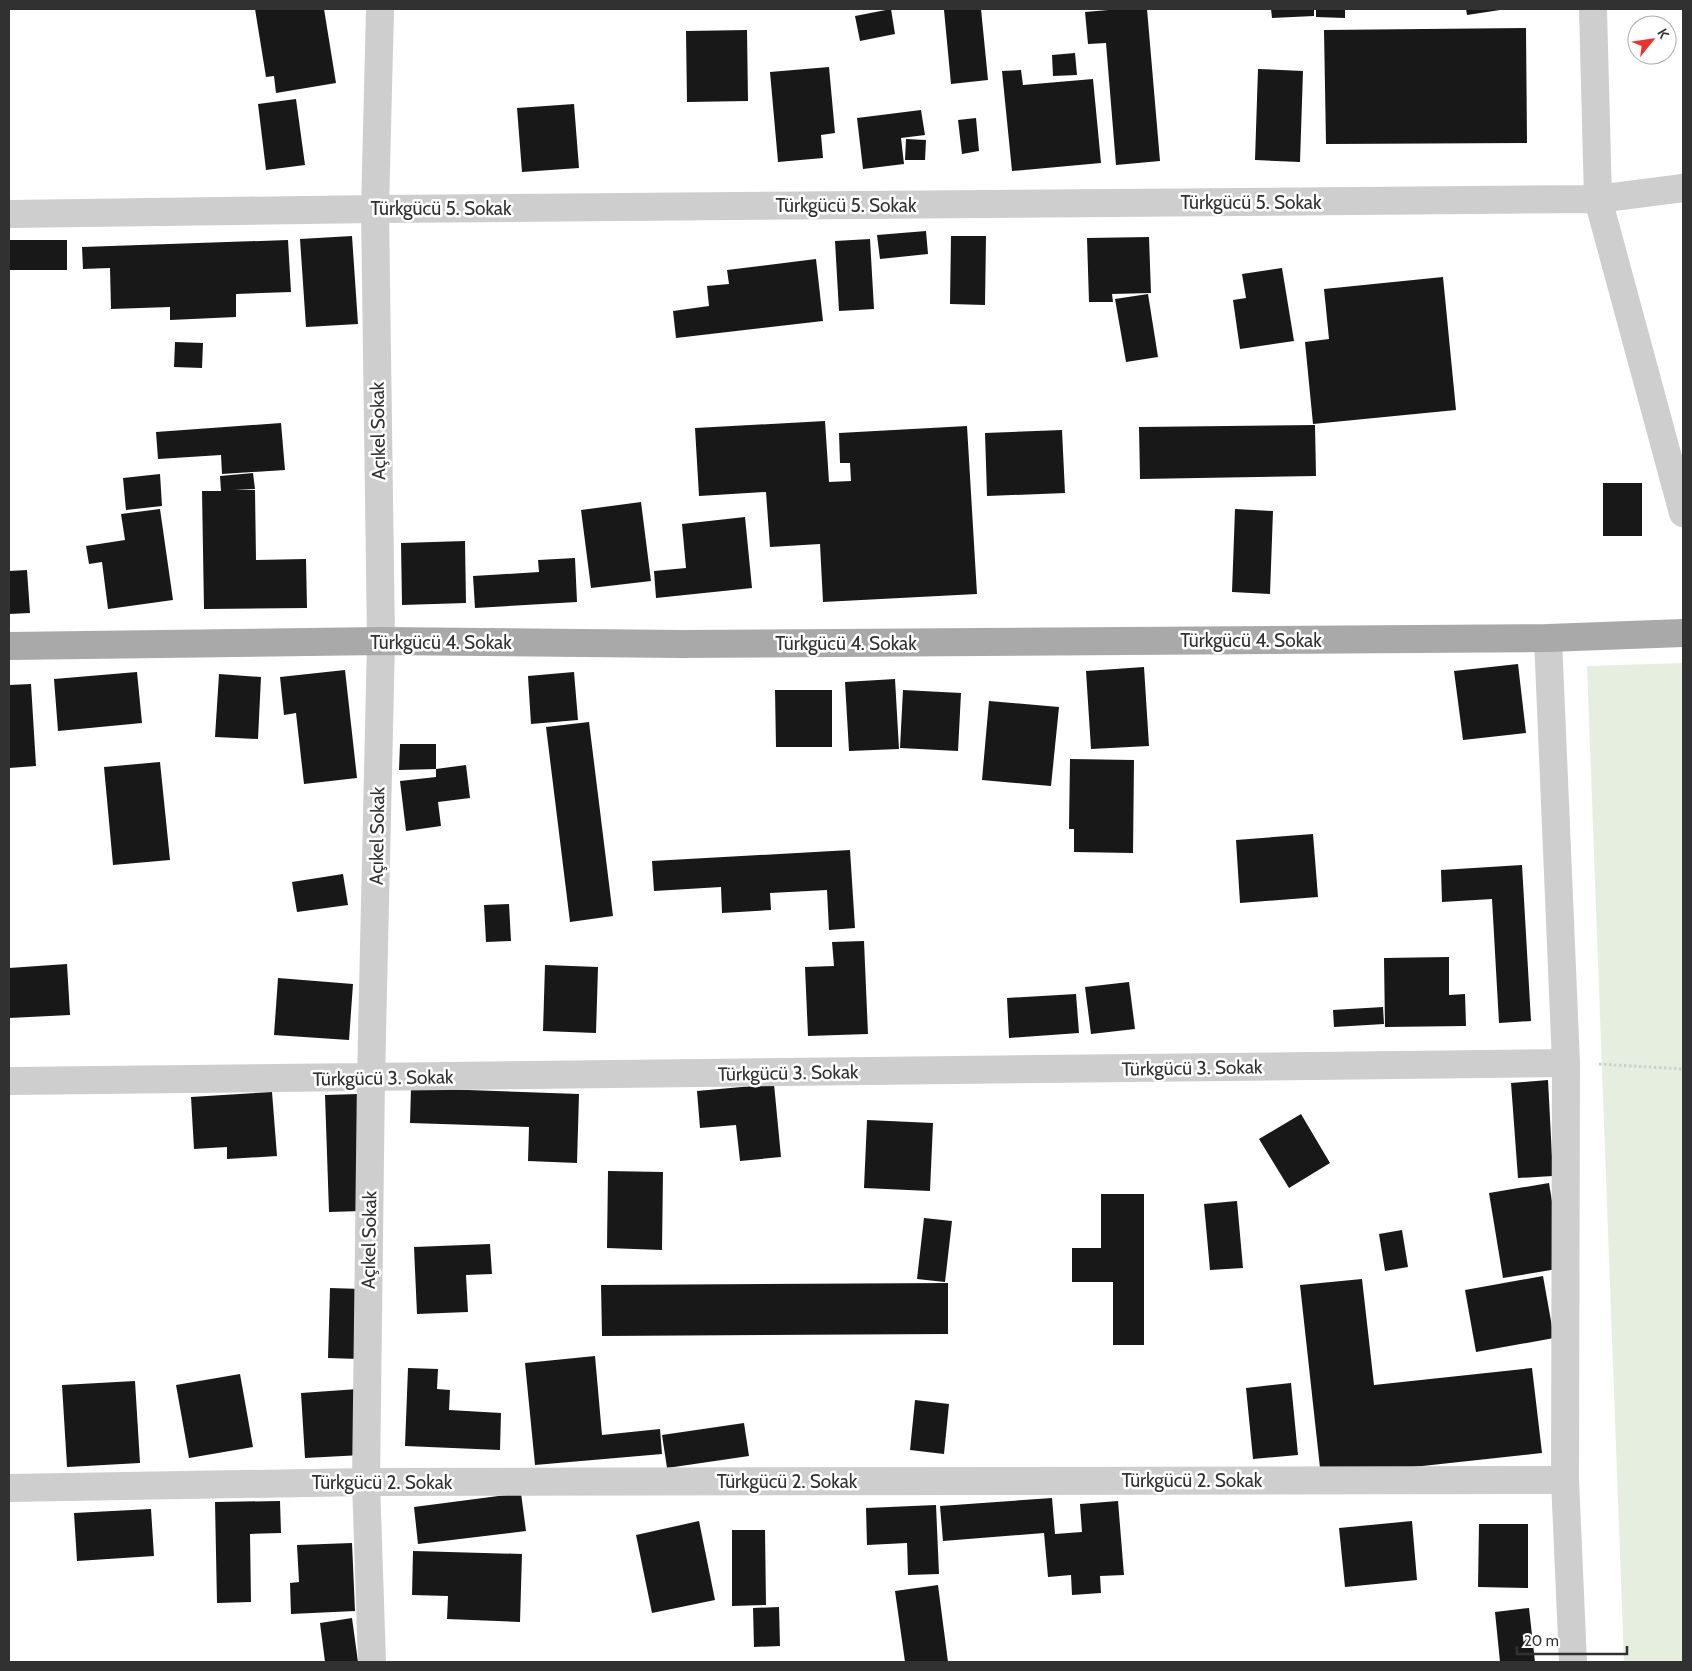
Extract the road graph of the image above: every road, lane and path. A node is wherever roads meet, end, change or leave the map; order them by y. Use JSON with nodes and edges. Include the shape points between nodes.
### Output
{"nodes":[{"id":1,"x":380,"y":9,"type":"edge"},
{"id":2,"x":1593,"y":9,"type":"edge"},
{"id":3,"x":1683,"y":188,"type":"edge"},
{"id":4,"x":1598,"y":199,"type":"junction"},
{"id":5,"x":375,"y":209,"type":"junction"},
{"id":6,"x":9,"y":214,"type":"edge"},
{"id":7,"x":1683,"y":514,"type":"edge"},
{"id":8,"x":1683,"y":633,"type":"edge"},
{"id":9,"x":1548,"y":638,"type":"junction"},
{"id":10,"x":381,"y":641,"type":"junction"},
{"id":11,"x":9,"y":646,"type":"edge"},
{"id":12,"x":1566,"y":1063,"type":"junction"},
{"id":13,"x":1683,"y":1069,"type":"edge"},
{"id":14,"x":371,"y":1078,"type":"junction"},
{"id":15,"x":9,"y":1081,"type":"edge"},
{"id":16,"x":1565,"y":1480,"type":"junction"},
{"id":17,"x":366,"y":1482,"type":"junction"},
{"id":18,"x":9,"y":1488,"type":"edge"},
{"id":19,"x":372,"y":1662,"type":"edge"},
{"id":20,"x":1573,"y":1662,"type":"edge"}],
"edges":[{"from":1,"to":5,"type":"street","name":"Açıkel Sokak"},
{"from":2,"to":4,"type":"street"},
{"from":3,"to":4,"type":"street","name":"Türkgücü 5. Sokak"},
{"from":4,"to":5,"type":"street","name":"Türkgücü 5. Sokak"},
{"from":4,"to":7,"type":"street"},
{"from":5,"to":6,"type":"street","name":"Türkgücü 5. Sokak"},
{"from":5,"to":10,"type":"street","name":"Açıkel Sokak"},
{"from":8,"to":9,"type":"main road","name":"Türkgücü 4. Sokak"},
{"from":9,"to":10,"type":"main road","name":"Türkgücü 4. Sokak","via":[[681,644]]},
{"from":9,"to":12,"type":"street"},
{"from":10,"to":11,"type":"main road","name":"Türkgücü 4. Sokak"},
{"from":10,"to":14,"type":"street","name":"Açıkel Sokak"},
{"from":12,"to":13,"type":"path"},
{"from":12,"to":14,"type":"street","name":"Türkgücü 3. Sokak"},
{"from":12,"to":16,"type":"street"},
{"from":14,"to":15,"type":"street","name":"Türkgücü 3. Sokak"},
{"from":14,"to":17,"type":"street","name":"Açıkel Sokak"},
{"from":16,"to":17,"type":"street","name":"Türkgücü 2. Sokak"},
{"from":16,"to":20,"type":"street"},
{"from":17,"to":18,"type":"street","name":"Türkgücü 2. Sokak"},
{"from":17,"to":19,"type":"street","name":"Açıkel Sokak"}]}
